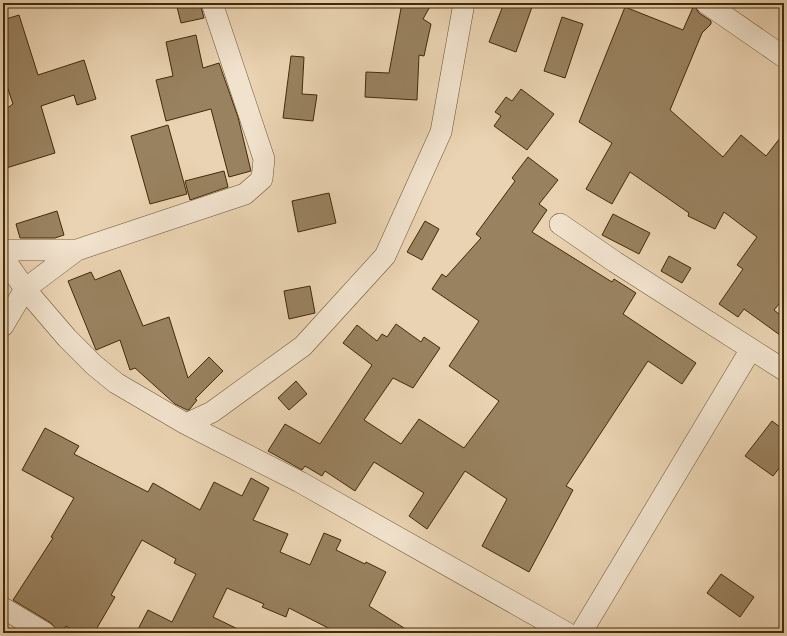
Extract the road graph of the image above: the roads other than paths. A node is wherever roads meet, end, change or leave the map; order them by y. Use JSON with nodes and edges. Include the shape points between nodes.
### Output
{"nodes":[{"id":1,"x":212,"y":3,"type":"edge"},
{"id":2,"x":464,"y":3,"type":"edge"},
{"id":3,"x":706,"y":3,"type":"edge"},
{"id":4,"x":784,"y":57,"type":"edge"},
{"id":5,"x":560,"y":224,"type":"dead end"},
{"id":6,"x":3,"y":250,"type":"edge"},
{"id":7,"x":77,"y":250,"type":"junction"},
{"id":8,"x":3,"y":257,"type":"edge"},
{"id":9,"x":25,"y":289,"type":"junction"},
{"id":10,"x":3,"y":326,"type":"edge"},
{"id":11,"x":751,"y":349,"type":"junction"},
{"id":12,"x":784,"y":370,"type":"edge"},
{"id":13,"x":186,"y":424,"type":"junction"},
{"id":14,"x":3,"y":608,"type":"edge"},
{"id":15,"x":45,"y":633,"type":"edge"},
{"id":16,"x":567,"y":633,"type":"edge"},
{"id":17,"x":581,"y":633,"type":"edge"}],
"edges":[{"from":1,"to":7,"type":"street","via":[[264,159],[262,179],[245,194]]},
{"from":2,"to":13,"type":"street","via":[[440,132],[385,256],[303,346],[212,412]]},
{"from":3,"to":4,"type":"street"},
{"from":5,"to":11,"type":"street"},
{"from":6,"to":7,"type":"street"},
{"from":7,"to":9,"type":"street"},
{"from":8,"to":9,"type":"street"},
{"from":9,"to":10,"type":"street"},
{"from":9,"to":13,"type":"street","via":[[94,365],[116,383]]},
{"from":11,"to":12,"type":"street"},
{"from":11,"to":17,"type":"street"},
{"from":13,"to":16,"type":"street","via":[[300,482]]},
{"from":14,"to":15,"type":"street"}]}
